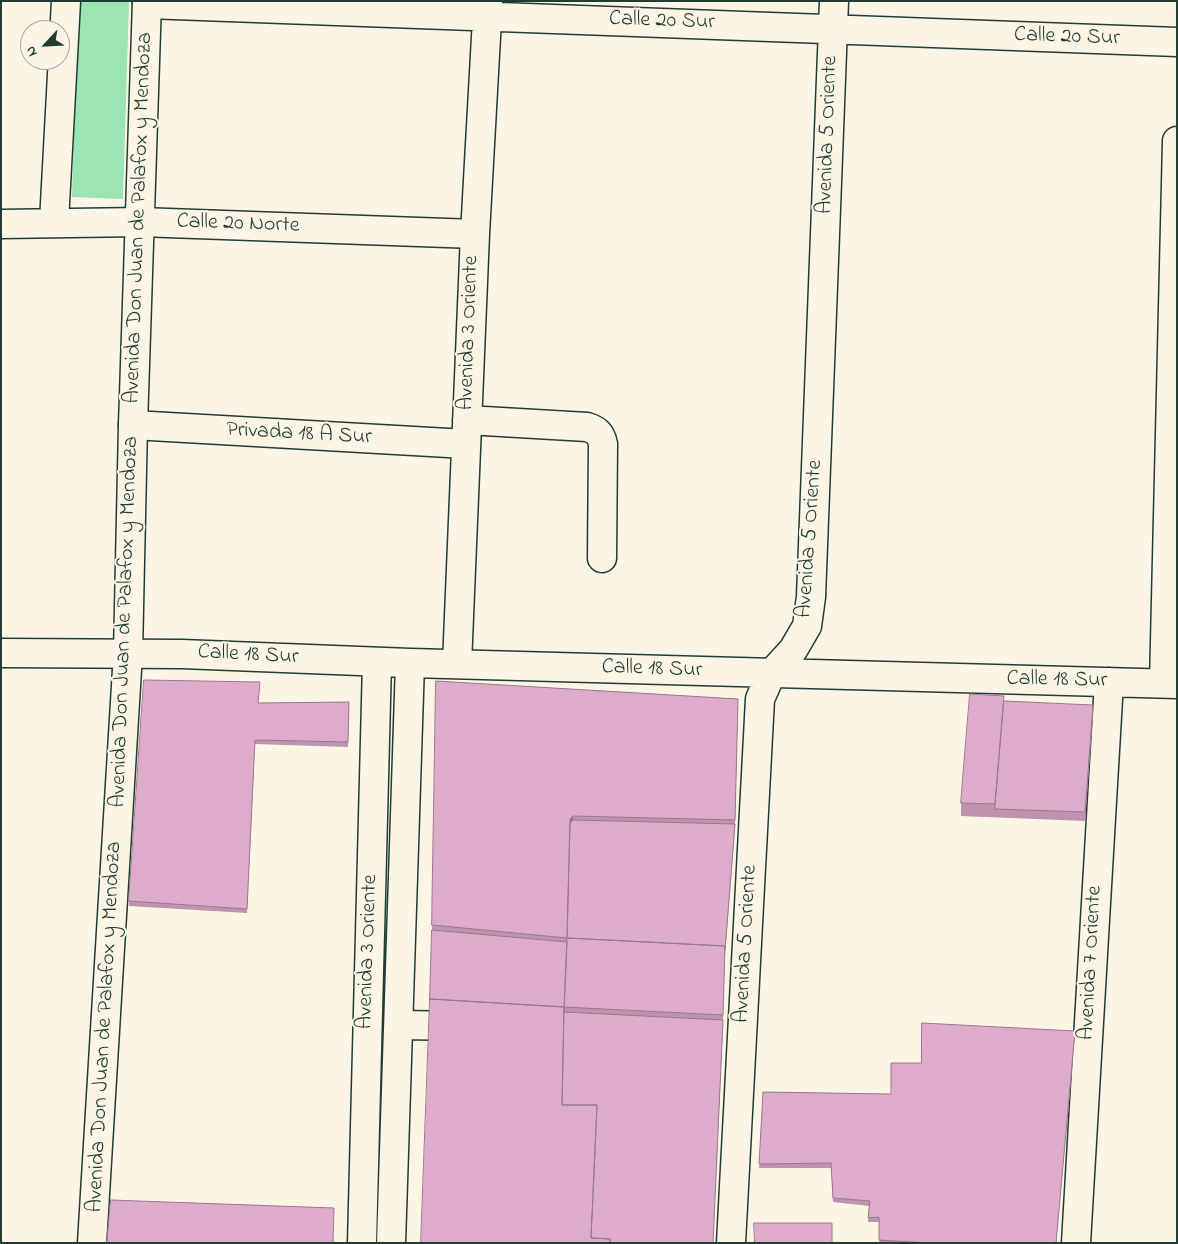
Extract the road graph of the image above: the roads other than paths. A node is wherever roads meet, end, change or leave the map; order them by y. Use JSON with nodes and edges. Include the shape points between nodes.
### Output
{"nodes":[{"id":1,"x":66,"y":1,"type":"edge"},
{"id":2,"x":834,"y":1,"type":"edge"},
{"id":3,"x":147,"y":3,"type":"edge"},
{"id":4,"x":488,"y":9,"type":"edge"},
{"id":5,"x":833,"y":28,"type":"junction"},
{"id":6,"x":1177,"y":42,"type":"edge"},
{"id":7,"x":1177,"y":140,"type":"edge"},
{"id":8,"x":54,"y":222,"type":"junction"},
{"id":9,"x":140,"y":222,"type":"junction"},
{"id":10,"x":1,"y":224,"type":"edge"},
{"id":11,"x":475,"y":234,"type":"junction"},
{"id":12,"x":133,"y":426,"type":"junction"},
{"id":13,"x":466,"y":432,"type":"junction"},
{"id":14,"x":602,"y":558,"type":"dead end"},
{"id":15,"x":1,"y":653,"type":"edge"},
{"id":16,"x":128,"y":654,"type":"junction"},
{"id":17,"x":377,"y":662,"type":"junction"},
{"id":18,"x":410,"y":663,"type":"junction"},
{"id":19,"x":457,"y":664,"type":"junction"},
{"id":20,"x":771,"y":674,"type":"junction"},
{"id":21,"x":1109,"y":682,"type":"junction"},
{"id":22,"x":1170,"y":684,"type":"edge"},
{"id":23,"x":370,"y":952,"type":"junction"},
{"id":24,"x":401,"y":954,"type":"junction"},
{"id":25,"x":398,"y":1025,"type":"junction"},
{"id":26,"x":492,"y":1026,"type":"edge"},
{"id":27,"x":92,"y":1243,"type":"edge"},
{"id":28,"x":362,"y":1243,"type":"edge"},
{"id":29,"x":392,"y":1243,"type":"edge"},
{"id":30,"x":731,"y":1243,"type":"edge"},
{"id":31,"x":1076,"y":1243,"type":"edge"}],
"edges":[{"from":1,"to":8,"type":"street"},
{"from":2,"to":5,"type":"street","name":"Avenida 5 Oriente"},
{"from":3,"to":4,"type":"street","name":"Calle 20 Sur"},
{"from":3,"to":9,"type":"street","name":"Avenida Don Juan de Palafox y Mendoza"},
{"from":4,"to":5,"type":"street","name":"Calle 20 Sur"},
{"from":4,"to":11,"type":"street","name":"Avenida 3 Oriente"},
{"from":5,"to":6,"type":"street","name":"Calle 20 Sur"},
{"from":5,"to":20,"type":"street","name":"Avenida 5 Oriente","via":[[811,597],[807,626],[793,650]]},
{"from":7,"to":22,"type":"street"},
{"from":8,"to":9,"type":"street","name":"Calle 20 Norte"},
{"from":8,"to":10,"type":"street","name":"Calle 20 Norte"},
{"from":9,"to":11,"type":"street","name":"Calle 20 Norte"},
{"from":9,"to":12,"type":"street","name":"Avenida Don Juan de Palafox y Mendoza"},
{"from":11,"to":13,"type":"street","name":"Avenida 3 Oriente"},
{"from":12,"to":13,"type":"street","name":"Privada 18 A Sur"},
{"from":12,"to":16,"type":"street","name":"Avenida Don Juan de Palafox y Mendoza"},
{"from":13,"to":14,"type":"street","name":"Privada 18 A Sur","via":[[595,429],[603,444]]},
{"from":13,"to":19,"type":"street","name":"Avenida 3 Oriente"},
{"from":15,"to":16,"type":"street","name":"Calle 18 Sur"},
{"from":16,"to":17,"type":"street","name":"Calle 18 Sur"},
{"from":16,"to":27,"type":"street","name":"Avenida Don Juan de Palafox y Mendoza"},
{"from":17,"to":18,"type":"street","name":"Calle 18 Sur"},
{"from":17,"to":23,"type":"street","name":"Avenida 3 Oriente"},
{"from":18,"to":19,"type":"street","name":"Calle 18 Sur"},
{"from":18,"to":24,"type":"street","name":"Avenida 3 Oriente"},
{"from":19,"to":20,"type":"street","name":"Calle 18 Sur"},
{"from":20,"to":21,"type":"street","name":"Calle 18 Sur"},
{"from":20,"to":30,"type":"street","name":"Avenida 5 Oriente","via":[[760,699]]},
{"from":21,"to":22,"type":"street","name":"Calle 18 Sur"},
{"from":21,"to":31,"type":"street","name":"Avenida 7 Oriente"},
{"from":23,"to":24,"type":"street"},
{"from":23,"to":28,"type":"street","name":"Avenida 3 Oriente"},
{"from":24,"to":25,"type":"street","name":"Avenida 3 Oriente"},
{"from":25,"to":26,"type":"street"},
{"from":25,"to":29,"type":"street","name":"Avenida 3 Oriente"}]}
